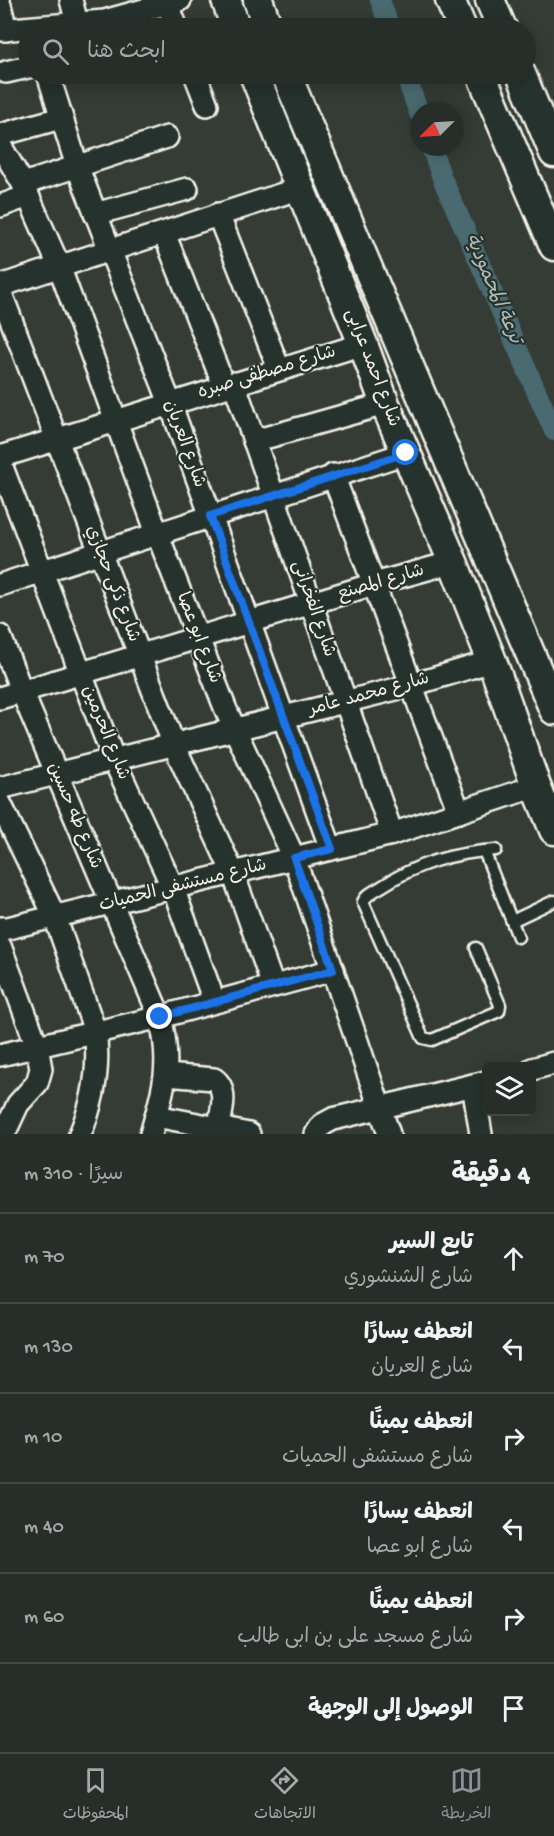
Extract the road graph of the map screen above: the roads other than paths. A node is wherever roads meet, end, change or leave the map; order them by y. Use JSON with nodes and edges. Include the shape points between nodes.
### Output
{"nodes":[{"id":1,"x":71,"y":0,"type":"edge"},
{"id":2,"x":226,"y":0,"type":"edge"},
{"id":3,"x":258,"y":0,"type":"edge"},
{"id":4,"x":450,"y":0,"type":"edge"},
{"id":5,"x":490,"y":0,"type":"edge"},
{"id":6,"x":174,"y":2,"type":"edge"},
{"id":7,"x":0,"y":5,"type":"edge"},
{"id":8,"x":76,"y":18,"type":"edge"},
{"id":9,"x":115,"y":18,"type":"edge"},
{"id":10,"x":176,"y":18,"type":"edge"},
{"id":11,"x":232,"y":18,"type":"edge"},
{"id":12,"x":264,"y":18,"type":"edge"},
{"id":13,"x":458,"y":18,"type":"edge"},
{"id":14,"x":498,"y":18,"type":"edge"},
{"id":15,"x":18,"y":29,"type":"edge"},
{"id":16,"x":3,"y":30,"type":"edge"},
{"id":17,"x":18,"y":70,"type":"edge"},
{"id":18,"x":6,"y":72,"type":"dead end"},
{"id":19,"x":51,"y":84,"type":"edge"},
{"id":20,"x":199,"y":84,"type":"edge"},
{"id":21,"x":258,"y":84,"type":"edge"},
{"id":22,"x":290,"y":84,"type":"edge"},
{"id":23,"x":485,"y":84,"type":"edge"},
{"id":24,"x":525,"y":84,"type":"edge"},
{"id":25,"x":207,"y":105,"type":"dead end"},
{"id":26,"x":61,"y":118,"type":"junction"},
{"id":27,"x":0,"y":135,"type":"edge"},
{"id":28,"x":167,"y":137,"type":"dead end"},
{"id":29,"x":0,"y":145,"type":"edge"},
{"id":30,"x":554,"y":153,"type":"edge"},
{"id":31,"x":77,"y":166,"type":"junction"},
{"id":32,"x":301,"y":188,"type":"junction"},
{"id":33,"x":187,"y":189,"type":"dead end"},
{"id":34,"x":25,"y":190,"type":"junction"},
{"id":35,"x":0,"y":206,"type":"edge"},
{"id":36,"x":95,"y":214,"type":"junction"},
{"id":37,"x":218,"y":214,"type":"junction"},
{"id":38,"x":164,"y":233,"type":"junction"},
{"id":39,"x":554,"y":246,"type":"edge"},
{"id":40,"x":110,"y":250,"type":"junction"},
{"id":41,"x":59,"y":266,"type":"junction"},
{"id":42,"x":0,"y":289,"type":"edge"},
{"id":43,"x":363,"y":344,"type":"junction"},
{"id":44,"x":279,"y":369,"type":"junction"},
{"id":45,"x":229,"y":385,"type":"junction"},
{"id":46,"x":170,"y":403,"type":"junction"},
{"id":47,"x":385,"y":404,"type":"junction"},
{"id":48,"x":116,"y":420,"type":"junction"},
{"id":49,"x":56,"y":439,"type":"junction"},
{"id":50,"x":254,"y":441,"type":"junction"},
{"id":51,"x":406,"y":453,"type":"junction"},
{"id":52,"x":0,"y":457,"type":"edge"},
{"id":53,"x":0,"y":462,"type":"edge"},
{"id":54,"x":333,"y":475,"type":"junction"},
{"id":55,"x":273,"y":495,"type":"junction"},
{"id":56,"x":210,"y":516,"type":"junction"},
{"id":57,"x":157,"y":533,"type":"junction"},
{"id":58,"x":100,"y":552,"type":"junction"},
{"id":59,"x":453,"y":562,"type":"junction"},
{"id":60,"x":41,"y":572,"type":"junction"},
{"id":61,"x":374,"y":584,"type":"junction"},
{"id":62,"x":0,"y":585,"type":"edge"},
{"id":63,"x":311,"y":603,"type":"junction"},
{"id":64,"x":249,"y":622,"type":"junction"},
{"id":65,"x":0,"y":636,"type":"edge"},
{"id":66,"x":198,"y":638,"type":"junction"},
{"id":67,"x":139,"y":656,"type":"junction"},
{"id":68,"x":492,"y":661,"type":"junction"},
{"id":69,"x":81,"y":673,"type":"junction"},
{"id":70,"x":412,"y":685,"type":"junction"},
{"id":71,"x":22,"y":692,"type":"junction"},
{"id":72,"x":0,"y":698,"type":"edge"},
{"id":73,"x":345,"y":702,"type":"junction"},
{"id":74,"x":554,"y":710,"type":"edge"},
{"id":75,"x":285,"y":717,"type":"junction"},
{"id":76,"x":234,"y":729,"type":"junction"},
{"id":77,"x":174,"y":745,"type":"junction"},
{"id":78,"x":114,"y":760,"type":"junction"},
{"id":79,"x":56,"y":774,"type":"junction"},
{"id":80,"x":545,"y":783,"type":"edge"},
{"id":81,"x":0,"y":788,"type":"edge"},
{"id":82,"x":0,"y":803,"type":"edge"},
{"id":83,"x":459,"y":812,"type":"junction"},
{"id":84,"x":554,"y":830,"type":"edge"},
{"id":85,"x":392,"y":834,"type":"junction"},
{"id":86,"x":332,"y":849,"type":"junction"},
{"id":87,"x":496,"y":850,"type":"dead end"},
{"id":88,"x":484,"y":851,"type":"junction"},
{"id":89,"x":294,"y":858,"type":"junction"},
{"id":90,"x":233,"y":873,"type":"junction"},
{"id":91,"x":173,"y":888,"type":"junction"},
{"id":92,"x":554,"y":901,"type":"edge"},
{"id":93,"x":111,"y":903,"type":"junction"},
{"id":94,"x":55,"y":917,"type":"junction"},
{"id":95,"x":512,"y":921,"type":"junction"},
{"id":96,"x":0,"y":928,"type":"edge"},
{"id":97,"x":519,"y":937,"type":"dead end"},
{"id":98,"x":0,"y":945,"type":"edge"},
{"id":99,"x":476,"y":948,"type":"dead end"},
{"id":100,"x":333,"y":970,"type":"junction"},
{"id":101,"x":273,"y":986,"type":"junction"},
{"id":102,"x":214,"y":1001,"type":"junction"},
{"id":103,"x":160,"y":1017,"type":"junction"},
{"id":104,"x":95,"y":1031,"type":"junction"},
{"id":105,"x":37,"y":1046,"type":"junction"},
{"id":106,"x":0,"y":1055,"type":"edge"},
{"id":107,"x":554,"y":1063,"type":"edge"},
{"id":108,"x":536,"y":1068,"type":"edge"},
{"id":109,"x":166,"y":1075,"type":"junction"},
{"id":110,"x":480,"y":1084,"type":"edge"},
{"id":111,"x":380,"y":1106,"type":"junction"},
{"id":112,"x":153,"y":1125,"type":"edge"},
{"id":113,"x":324,"y":1130,"type":"edge"},
{"id":114,"x":218,"y":1131,"type":"edge"},
{"id":115,"x":4,"y":1134,"type":"edge"},
{"id":116,"x":80,"y":1134,"type":"edge"},
{"id":117,"x":249,"y":1134,"type":"edge"},
{"id":118,"x":389,"y":1134,"type":"edge"},
{"id":119,"x":481,"y":1134,"type":"edge"}],
"edges":[{"from":1,"to":8,"type":"street"},
{"from":2,"to":11,"type":"main road"},
{"from":3,"to":12,"type":"main road"},
{"from":4,"to":13,"type":"main road"},
{"from":5,"to":14,"type":"main road"},
{"from":6,"to":9,"type":"street"},
{"from":6,"to":10,"type":"street"},
{"from":7,"to":16,"type":"street"},
{"from":15,"to":16,"type":"street"},
{"from":17,"to":18,"type":"street"},
{"from":19,"to":26,"type":"street","name":"شارع العريان"},
{"from":20,"to":25,"type":"street"},
{"from":21,"to":32,"type":"main road","name":"شارع احمد عرابى"},
{"from":22,"to":74,"type":"main road","name":"شارع احمد عرابى"},
{"from":23,"to":39,"type":"main road"},
{"from":24,"to":30,"type":"main road"},
{"from":26,"to":27,"type":"street"},
{"from":26,"to":31,"type":"street","name":"شارع العريان"},
{"from":28,"to":31,"type":"street"},
{"from":29,"to":34,"type":"street","name":"شارع ابو عصا"},
{"from":31,"to":34,"type":"street"},
{"from":31,"to":36,"type":"street","name":"شارع العريان"},
{"from":32,"to":37,"type":"street"},
{"from":32,"to":43,"type":"main road","name":"شارع احمد عرابى"},
{"from":33,"to":36,"type":"street"},
{"from":34,"to":35,"type":"street"},
{"from":34,"to":41,"type":"street","name":"شارع ابو عصا"},
{"from":36,"to":40,"type":"street","name":"شارع العريان"},
{"from":37,"to":38,"type":"street"},
{"from":37,"to":44,"type":"street"},
{"from":38,"to":40,"type":"street"},
{"from":38,"to":45,"type":"street","name":"شارع الفخرانى"},
{"from":40,"to":41,"type":"street"},
{"from":40,"to":46,"type":"street","name":"شارع العريان"},
{"from":41,"to":42,"type":"street"},
{"from":41,"to":48,"type":"street","name":"شارع ابو عصا"},
{"from":42,"to":49,"type":"street","name":"شارع ذكى حجازي"},
{"from":43,"to":44,"type":"street","name":"شارع مصطفى صبره"},
{"from":43,"to":47,"type":"main road","name":"شارع احمد عرابى"},
{"from":44,"to":45,"type":"street","name":"شارع مصطفى صبره"},
{"from":45,"to":46,"type":"street","name":"شارع مصطفى صبره"},
{"from":45,"to":50,"type":"street","name":"شارع الفخرانى"},
{"from":46,"to":48,"type":"street","name":"شارع مصطفى صبره"},
{"from":46,"to":56,"type":"street","name":"شارع العريان"},
{"from":47,"to":50,"type":"street"},
{"from":47,"to":51,"type":"main road","name":"شارع احمد عرابى"},
{"from":48,"to":49,"type":"street","name":"شارع مصطفى صبره"},
{"from":48,"to":57,"type":"street","name":"شارع ابو عصا"},
{"from":49,"to":52,"type":"street","name":"شارع مصطفى صبره"},
{"from":49,"to":58,"type":"street","name":"شارع ذكى حجازي"},
{"from":50,"to":55,"type":"street","name":"شارع الفخرانى"},
{"from":51,"to":54,"type":"street"},
{"from":51,"to":59,"type":"main road","name":"شارع احمد عرابى"},
{"from":53,"to":60,"type":"street","name":"شارع الحرمين"},
{"from":54,"to":55,"type":"street"},
{"from":54,"to":61,"type":"street"},
{"from":55,"to":56,"type":"street"},
{"from":55,"to":63,"type":"street","name":"شارع الفخرانى"},
{"from":56,"to":57,"type":"street"},
{"from":56,"to":64,"type":"street","name":"شارع العريان"},
{"from":57,"to":58,"type":"street"},
{"from":57,"to":66,"type":"street","name":"شارع ابو عصا"},
{"from":58,"to":60,"type":"street"},
{"from":58,"to":67,"type":"street","name":"شارع ذكى حجازي"},
{"from":59,"to":61,"type":"street","name":"شارع المصنع"},
{"from":59,"to":68,"type":"main road","name":"شارع احمد عرابى"},
{"from":60,"to":62,"type":"street"},
{"from":60,"to":69,"type":"street","name":"شارع الحرمين"},
{"from":61,"to":63,"type":"street","name":"شارع المصنع"},
{"from":61,"to":70,"type":"street"},
{"from":63,"to":64,"type":"street","name":"شارع المصنع"},
{"from":63,"to":73,"type":"street","name":"شارع الفخرانى"},
{"from":64,"to":66,"type":"street","name":"شارع المصنع"},
{"from":64,"to":75,"type":"street","name":"شارع العريان"},
{"from":65,"to":71,"type":"street","name":"شارع طه حسين"},
{"from":66,"to":67,"type":"street","name":"شارع المصنع"},
{"from":66,"to":76,"type":"street","name":"شارع ابو عصا"},
{"from":67,"to":69,"type":"street","name":"شارع المصنع"},
{"from":67,"to":77,"type":"street","name":"شارع ذكى حجازي"},
{"from":68,"to":70,"type":"street","name":"شارع محمد عامر"},
{"from":68,"to":80,"type":"main road","name":"شارع احمد عرابى","via":[[526,756]]},
{"from":69,"to":71,"type":"street","name":"شارع المصنع"},
{"from":69,"to":78,"type":"street","name":"شارع الحرمين"},
{"from":70,"to":73,"type":"street","name":"شارع محمد عامر"},
{"from":70,"to":83,"type":"street"},
{"from":71,"to":72,"type":"street","name":"شارع المصنع"},
{"from":71,"to":79,"type":"street","name":"شارع طه حسين"},
{"from":73,"to":75,"type":"street","name":"شارع محمد عامر"},
{"from":73,"to":85,"type":"street","name":"شارع الفخرانى"},
{"from":75,"to":76,"type":"street","name":"شارع محمد عامر"},
{"from":75,"to":86,"type":"street","name":"شارع العريان"},
{"from":76,"to":77,"type":"street","name":"شارع محمد عامر"},
{"from":76,"to":89,"type":"street","name":"شارع ابو عصا"},
{"from":77,"to":78,"type":"street","name":"شارع محمد عامر"},
{"from":77,"to":90,"type":"street","name":"شارع ذكى حجازي"},
{"from":78,"to":79,"type":"street","name":"شارع محمد عامر"},
{"from":78,"to":91,"type":"street","name":"شارع الحرمين"},
{"from":79,"to":81,"type":"street","name":"شارع محمد عامر"},
{"from":79,"to":93,"type":"street","name":"شارع طه حسين"},
{"from":80,"to":83,"type":"street","name":"شارع مستشفى الحميات"},
{"from":80,"to":84,"type":"main road","name":"شارع احمد عرابى"},
{"from":82,"to":94,"type":"street"},
{"from":83,"to":85,"type":"street","name":"شارع مستشفى الحميات"},
{"from":85,"to":86,"type":"street","name":"شارع مستشفى الحميات"},
{"from":86,"to":89,"type":"street","name":"شارع مستشفى الحميات"},
{"from":87,"to":88,"type":"lane"},
{"from":88,"to":95,"type":"lane"},
{"from":88,"to":99,"type":"lane","via":[[423,864],[363,902],[425,1040],[499,1011]]},
{"from":89,"to":90,"type":"street","name":"شارع مستشفى الحميات"},
{"from":89,"to":100,"type":"street","name":"شارع ابو عصا"},
{"from":90,"to":91,"type":"street","name":"شارع مستشفى الحميات"},
{"from":90,"to":101,"type":"street","name":"شارع ذكى حجازي"},
{"from":91,"to":93,"type":"street","name":"شارع مستشفى الحميات"},
{"from":91,"to":102,"type":"street","name":"شارع الحرمين"},
{"from":92,"to":95,"type":"lane"},
{"from":93,"to":94,"type":"street","name":"شارع مستشفى الحميات"},
{"from":93,"to":103,"type":"street","name":"شارع طه حسين"},
{"from":94,"to":96,"type":"street","name":"شارع مستشفى الحميات"},
{"from":94,"to":104,"type":"street"},
{"from":95,"to":97,"type":"lane"},
{"from":98,"to":105,"type":"street"},
{"from":100,"to":101,"type":"street"},
{"from":100,"to":111,"type":"street","name":"شارع ابو عصا"},
{"from":101,"to":102,"type":"street"},
{"from":102,"to":103,"type":"street"},
{"from":103,"to":104,"type":"street"},
{"from":103,"to":109,"type":"street","name":"شارع طه حسين"},
{"from":104,"to":105,"type":"street"},
{"from":104,"to":116,"type":"street","via":[[97,1075]]},
{"from":105,"to":106,"type":"street"},
{"from":105,"to":115,"type":"street","via":[[40,1076],[14,1110]]},
{"from":107,"to":108,"type":"street"},
{"from":109,"to":112,"type":"street","name":"شارع طه حسين"},
{"from":109,"to":114,"type":"street","via":[[218,1081],[223,1092]]},
{"from":110,"to":111,"type":"street"},
{"from":110,"to":119,"type":"street"},
{"from":111,"to":113,"type":"street"},
{"from":111,"to":118,"type":"street","name":"شارع ابو عصا"},
{"from":112,"to":114,"type":"street"},
{"from":114,"to":117,"type":"street"}]}
